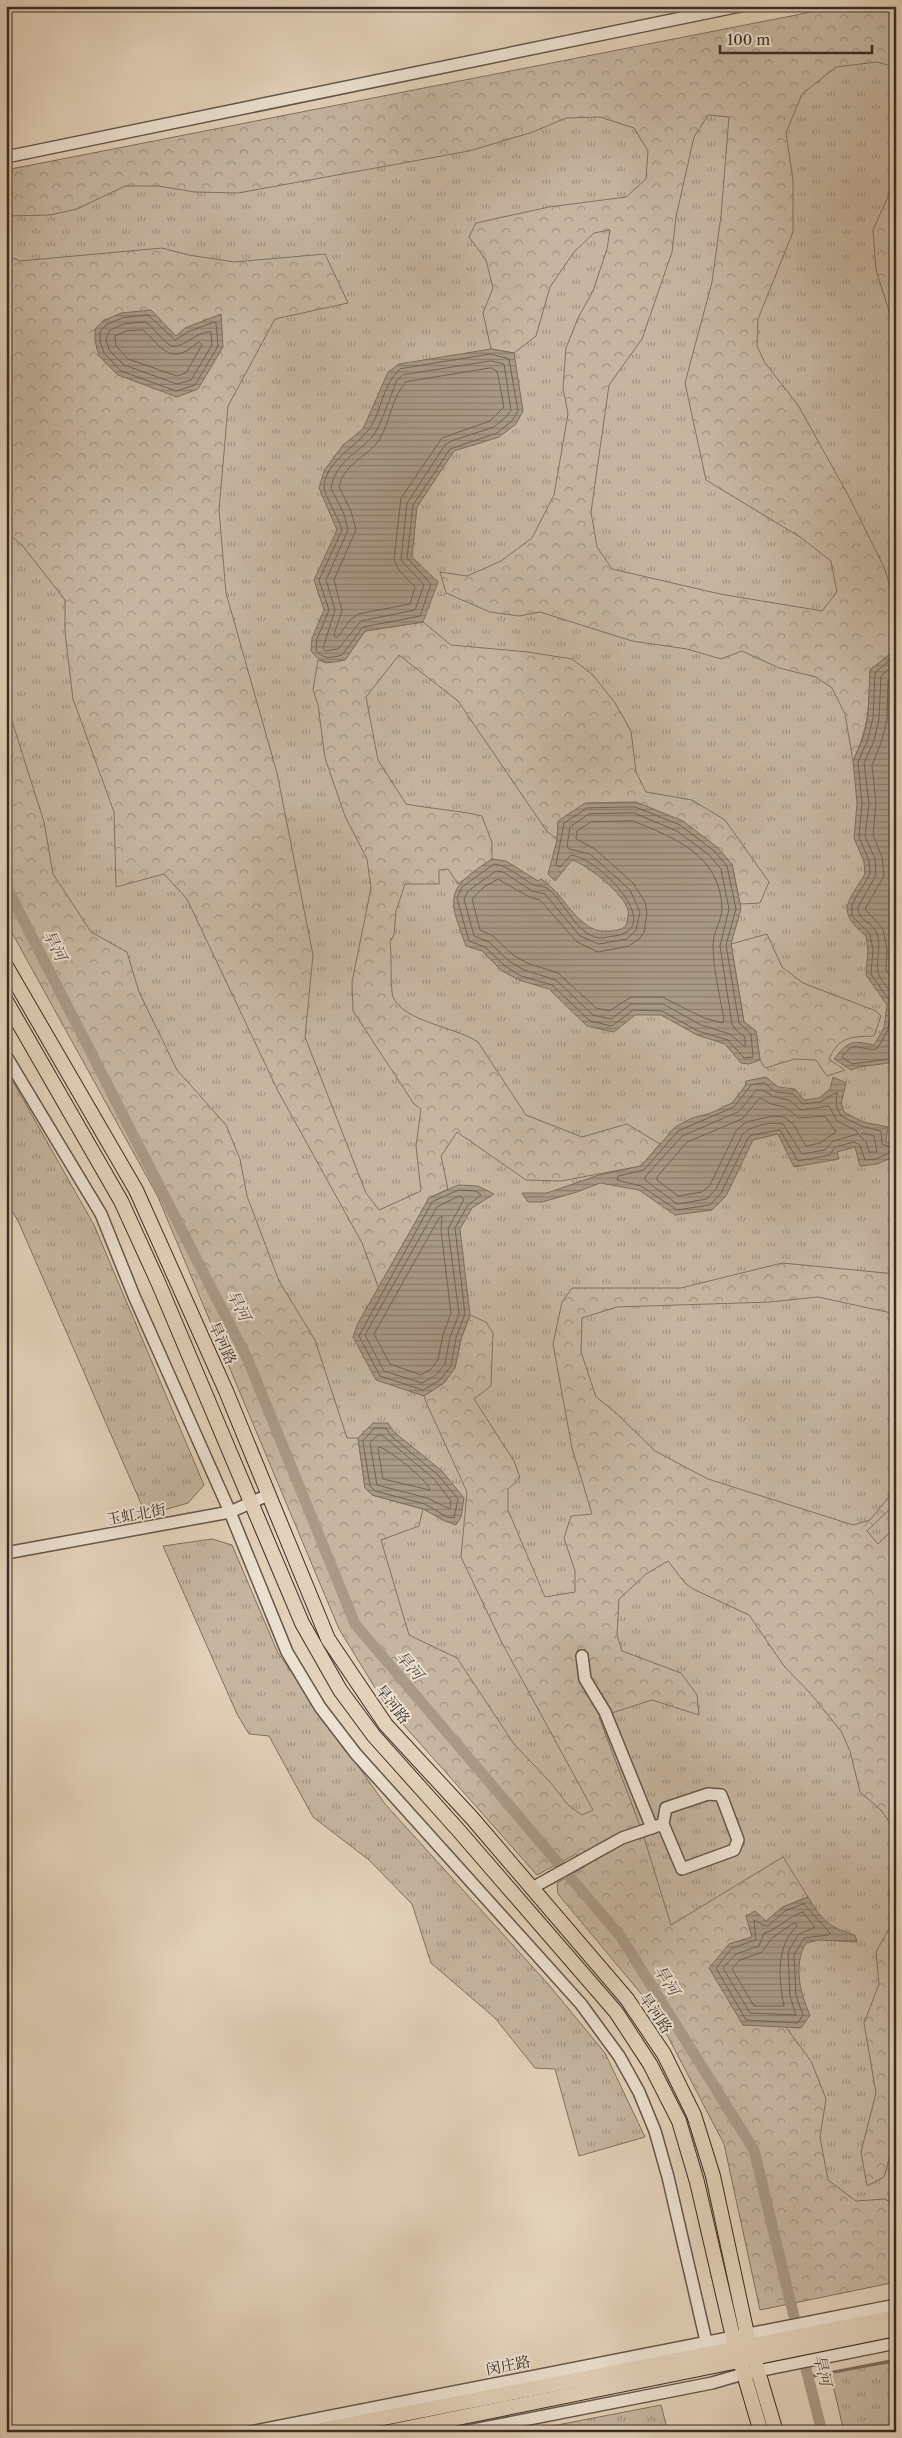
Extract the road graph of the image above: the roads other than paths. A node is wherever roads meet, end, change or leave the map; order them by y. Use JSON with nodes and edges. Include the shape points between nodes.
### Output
{"nodes":[{"id":1,"x":740,"y":6,"type":"edge"},
{"id":2,"x":6,"y":157,"type":"edge"},
{"id":3,"x":6,"y":966,"type":"edge"},
{"id":4,"x":6,"y":1001,"type":"edge"},
{"id":5,"x":6,"y":1056,"type":"edge"},
{"id":6,"x":268,"y":1495,"type":"junction"},
{"id":7,"x":250,"y":1503,"type":"junction"},
{"id":8,"x":230,"y":1512,"type":"junction"},
{"id":9,"x":6,"y":1554,"type":"edge"},
{"id":10,"x":317,"y":1616,"type":"junction"},
{"id":11,"x":302,"y":1623,"type":"junction"},
{"id":12,"x":582,"y":1656,"type":"dead end"},
{"id":13,"x":663,"y":1824,"type":"junction"},
{"id":14,"x":652,"y":1828,"type":"junction"},
{"id":15,"x":537,"y":1885,"type":"junction"},
{"id":16,"x":896,"y":2305,"type":"edge"},
{"id":17,"x":896,"y":2317,"type":"edge"},
{"id":18,"x":896,"y":2330,"type":"edge"},
{"id":19,"x":810,"y":2334,"type":"junction"},
{"id":20,"x":774,"y":2341,"type":"junction"},
{"id":21,"x":896,"y":2344,"type":"edge"},
{"id":22,"x":743,"y":2347,"type":"junction"},
{"id":23,"x":707,"y":2348,"type":"junction"},
{"id":24,"x":750,"y":2372,"type":"junction"},
{"id":25,"x":530,"y":2404,"type":"junction"},
{"id":26,"x":559,"y":2413,"type":"junction"},
{"id":27,"x":250,"y":2432,"type":"edge"},
{"id":28,"x":312,"y":2432,"type":"edge"},
{"id":29,"x":388,"y":2432,"type":"edge"},
{"id":30,"x":463,"y":2432,"type":"edge"},
{"id":31,"x":761,"y":2432,"type":"edge"},
{"id":32,"x":776,"y":2432,"type":"edge"}],
"edges":[{"from":1,"to":2,"type":"street"},
{"from":3,"to":6,"type":"main road","name":"旱河路","via":[[136,1190],[226,1391]]},
{"from":4,"to":7,"type":"main road","name":"旱河路","via":[[121,1201]]},
{"from":5,"to":8,"type":"street","via":[[101,1214]]},
{"from":6,"to":7,"type":"street","name":"玉虹北街"},
{"from":6,"to":10,"type":"main road","name":"旱河路"},
{"from":7,"to":8,"type":"street","name":"玉虹北街"},
{"from":7,"to":11,"type":"main road","name":"旱河路"},
{"from":8,"to":9,"type":"street","name":"玉虹北街"},
{"from":8,"to":23,"type":"street","via":[[286,1652],[320,1707],[356,1754],[581,2004],[623,2063],[639,2092],[668,2177]]},
{"from":10,"to":11,"type":"main road"},
{"from":10,"to":15,"type":"main road","name":"旱河路","via":[[351,1675],[386,1724]]},
{"from":11,"to":22,"type":"main road","name":"旱河路","via":[[340,1690],[374,1736],[616,2012],[650,2064],[679,2122]]},
{"from":12,"to":14,"type":"street","via":[[585,1679],[605,1712]]},
{"from":13,"to":13,"type":"street","via":[[682,1869],[734,1850],[738,1840],[721,1795],[708,1794],[666,1808]]},
{"from":13,"to":14,"type":"street"},
{"from":14,"to":15,"type":"street","via":[[622,1838]]},
{"from":15,"to":22,"type":"main road","name":"旱河路","via":[[627,1999],[664,2054],[694,2115],[713,2176]]},
{"from":16,"to":19,"type":"street"},
{"from":17,"to":19,"type":"main road"},
{"from":18,"to":19,"type":"main road"},
{"from":19,"to":20,"type":"main road"},
{"from":20,"to":22,"type":"main road","name":"闵庄路"},
{"from":20,"to":22,"type":"street","name":"闵庄路"},
{"from":21,"to":24,"type":"street"},
{"from":22,"to":23,"type":"main road","name":"闵庄路"},
{"from":22,"to":24,"type":"main road","name":"旱河路"},
{"from":22,"to":25,"type":"main road","name":"闵庄路","via":[[708,2369]]},
{"from":23,"to":27,"type":"street","name":"闵庄路"},
{"from":23,"to":28,"type":"main road","name":"闵庄路"},
{"from":24,"to":26,"type":"street","via":[[712,2384]]},
{"from":24,"to":31,"type":"main road","name":"旱河路"},
{"from":24,"to":32,"type":"main road","name":"旱河路"},
{"from":25,"to":26,"type":"street"},
{"from":25,"to":29,"type":"main road","name":"闵庄路"},
{"from":26,"to":30,"type":"street"}]}
